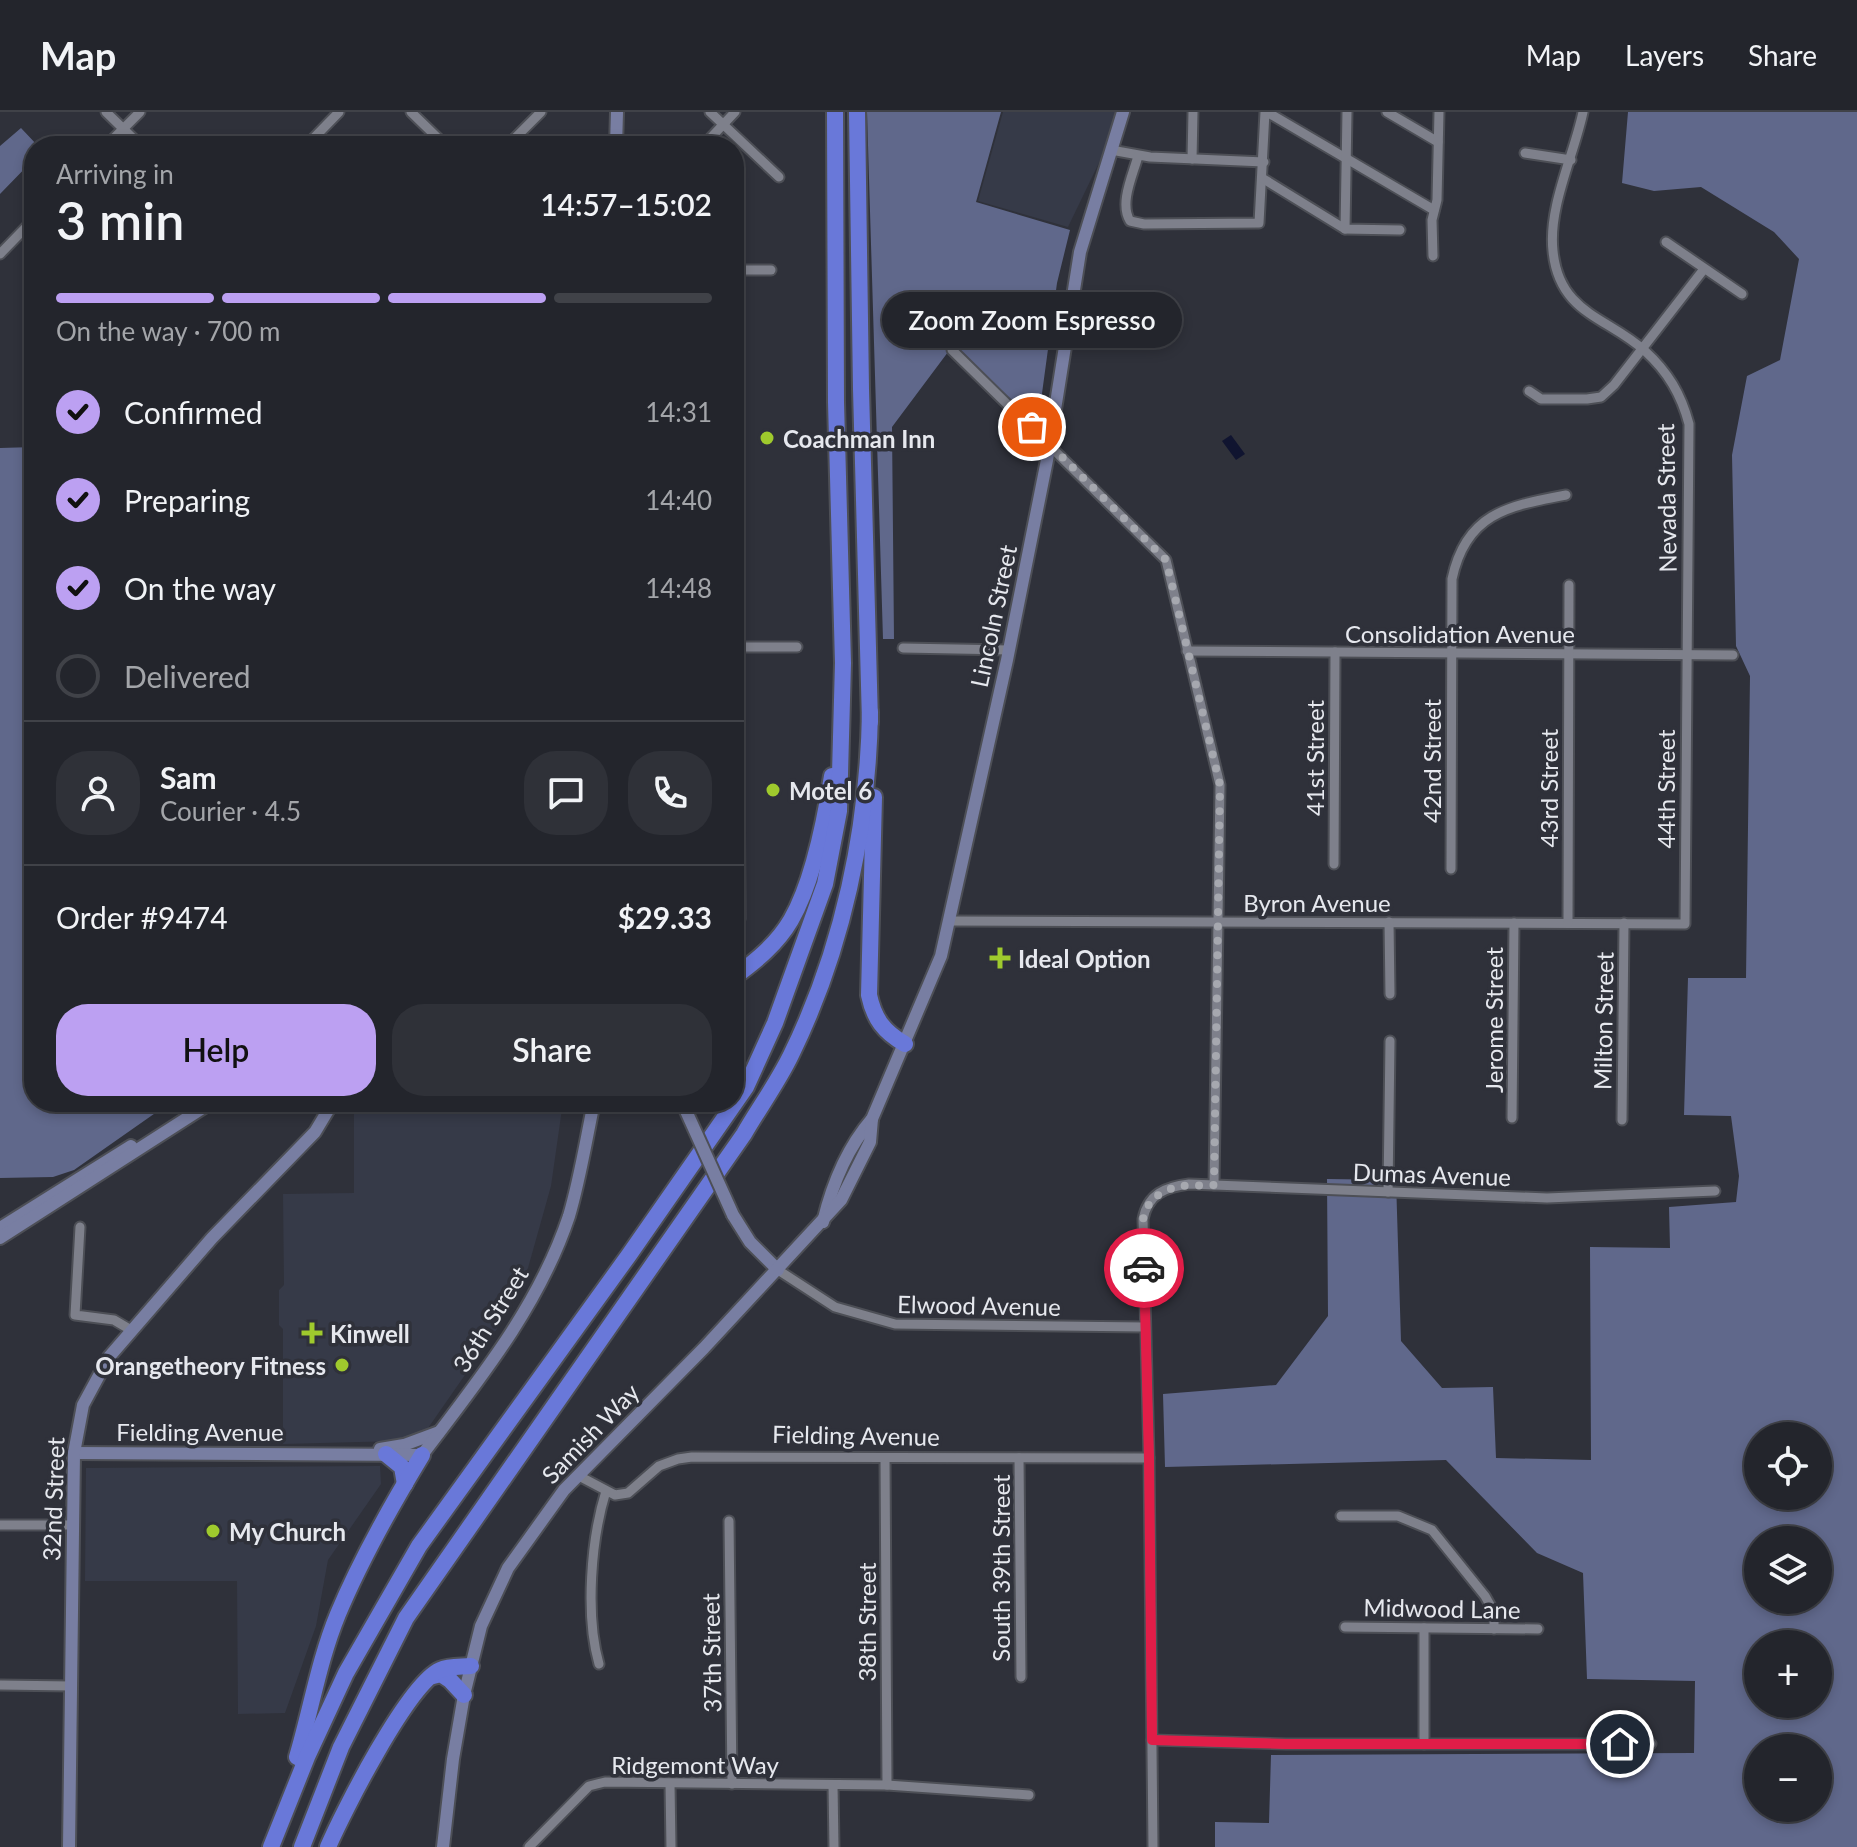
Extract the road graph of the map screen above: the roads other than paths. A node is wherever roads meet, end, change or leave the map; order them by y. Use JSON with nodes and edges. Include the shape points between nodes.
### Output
{"nodes":[{"id":1,"x":106,"y":112,"type":"edge"},
{"id":2,"x":140,"y":112,"type":"edge"},
{"id":3,"x":339,"y":112,"type":"edge"},
{"id":4,"x":411,"y":112,"type":"edge"},
{"id":5,"x":541,"y":112,"type":"edge"},
{"id":6,"x":617,"y":112,"type":"edge"},
{"id":7,"x":710,"y":112,"type":"edge"},
{"id":8,"x":735,"y":112,"type":"edge"},
{"id":9,"x":835,"y":112,"type":"edge"},
{"id":10,"x":857,"y":112,"type":"edge"},
{"id":11,"x":1123,"y":112,"type":"edge"},
{"id":12,"x":1193,"y":112,"type":"edge"},
{"id":13,"x":1266,"y":112,"type":"edge"},
{"id":14,"x":1347,"y":112,"type":"edge"},
{"id":15,"x":1387,"y":112,"type":"edge"},
{"id":16,"x":1439,"y":112,"type":"edge"},
{"id":17,"x":1583,"y":112,"type":"edge"},
{"id":18,"x":723,"y":125,"type":"junction"},
{"id":19,"x":123,"y":129,"type":"junction"},
{"id":20,"x":116,"y":136,"type":"edge"},
{"id":21,"x":130,"y":136,"type":"edge"},
{"id":22,"x":316,"y":136,"type":"edge"},
{"id":23,"x":436,"y":136,"type":"edge"},
{"id":24,"x":517,"y":136,"type":"edge"},
{"id":25,"x":616,"y":136,"type":"edge"},
{"id":26,"x":713,"y":136,"type":"edge"},
{"id":27,"x":735,"y":136,"type":"edge"},
{"id":28,"x":1438,"y":142,"type":"junction"},
{"id":29,"x":744,"y":144,"type":"edge"},
{"id":30,"x":1111,"y":150,"type":"junction"},
{"id":31,"x":1525,"y":153,"type":"dead end"},
{"id":32,"x":1138,"y":156,"type":"junction"},
{"id":33,"x":1192,"y":159,"type":"junction"},
{"id":34,"x":1346,"y":159,"type":"junction"},
{"id":35,"x":1571,"y":160,"type":"junction"},
{"id":36,"x":1264,"y":162,"type":"junction"},
{"id":37,"x":779,"y":177,"type":"dead end"},
{"id":38,"x":1262,"y":178,"type":"junction"},
{"id":39,"x":1434,"y":210,"type":"junction"},
{"id":40,"x":24,"y":229,"type":"edge"},
{"id":41,"x":1345,"y":229,"type":"junction"},
{"id":42,"x":1400,"y":230,"type":"dead end"},
{"id":43,"x":1666,"y":242,"type":"dead end"},
{"id":44,"x":0,"y":254,"type":"edge"},
{"id":45,"x":1433,"y":256,"type":"dead end"},
{"id":46,"x":1704,"y":269,"type":"junction"},
{"id":47,"x":744,"y":270,"type":"edge"},
{"id":48,"x":771,"y":270,"type":"dead end"},
{"id":49,"x":1742,"y":294,"type":"dead end"},
{"id":50,"x":1643,"y":349,"type":"junction"},
{"id":51,"x":952,"y":350,"type":"dead end"},
{"id":52,"x":1529,"y":391,"type":"dead end"},
{"id":53,"x":1050,"y":445,"type":"junction"},
{"id":54,"x":1566,"y":495,"type":"dead end"},
{"id":55,"x":1569,"y":585,"type":"dead end"},
{"id":56,"x":744,"y":647,"type":"edge"},
{"id":57,"x":797,"y":647,"type":"dead end"},
{"id":58,"x":903,"y":648,"type":"dead end"},
{"id":59,"x":1009,"y":650,"type":"junction"},
{"id":60,"x":1187,"y":651,"type":"junction"},
{"id":61,"x":1335,"y":652,"type":"junction"},
{"id":62,"x":1452,"y":653,"type":"junction"},
{"id":63,"x":1568,"y":654,"type":"junction"},
{"id":64,"x":1686,"y":655,"type":"junction"},
{"id":65,"x":1733,"y":655,"type":"dead end"},
{"id":66,"x":843,"y":663,"type":"junction"},
{"id":67,"x":870,"y":712,"type":"junction"},
{"id":68,"x":1334,"y":864,"type":"dead end"},
{"id":69,"x":1451,"y":869,"type":"dead end"},
{"id":70,"x":744,"y":919,"type":"edge"},
{"id":71,"x":752,"y":919,"type":"dead end"},
{"id":72,"x":950,"y":921,"type":"junction"},
{"id":73,"x":1218,"y":921,"type":"junction"},
{"id":74,"x":1389,"y":922,"type":"junction"},
{"id":75,"x":1514,"y":923,"type":"junction"},
{"id":76,"x":1568,"y":923,"type":"junction"},
{"id":77,"x":1624,"y":923,"type":"junction"},
{"id":78,"x":1685,"y":924,"type":"joint"},
{"id":79,"x":744,"y":969,"type":"edge"},
{"id":80,"x":1390,"y":994,"type":"dead end"},
{"id":81,"x":1390,"y":1041,"type":"dead end"},
{"id":82,"x":905,"y":1044,"type":"junction"},
{"id":83,"x":744,"y":1090,"type":"edge"},
{"id":84,"x":186,"y":1112,"type":"edge"},
{"id":85,"x":196,"y":1112,"type":"edge"},
{"id":86,"x":327,"y":1112,"type":"edge"},
{"id":87,"x":592,"y":1112,"type":"edge"},
{"id":88,"x":687,"y":1112,"type":"edge"},
{"id":89,"x":729,"y":1112,"type":"edge"},
{"id":90,"x":1512,"y":1118,"type":"dead end"},
{"id":91,"x":1622,"y":1120,"type":"dead end"},
{"id":92,"x":1214,"y":1185,"type":"junction"},
{"id":93,"x":1715,"y":1191,"type":"dead end"},
{"id":94,"x":1388,"y":1192,"type":"junction"},
{"id":95,"x":80,"y":1227,"type":"dead end"},
{"id":96,"x":0,"y":1228,"type":"edge"},
{"id":97,"x":0,"y":1238,"type":"edge"},
{"id":98,"x":778,"y":1270,"type":"junction"},
{"id":99,"x":1144,"y":1327,"type":"junction"},
{"id":100,"x":131,"y":1330,"type":"junction"},
{"id":101,"x":439,"y":1432,"type":"junction"},
{"id":102,"x":74,"y":1453,"type":"junction"},
{"id":103,"x":354,"y":1454,"type":"junction"},
{"id":104,"x":386,"y":1454,"type":"junction"},
{"id":105,"x":422,"y":1455,"type":"junction"},
{"id":106,"x":885,"y":1458,"type":"junction"},
{"id":107,"x":1019,"y":1458,"type":"junction"},
{"id":108,"x":1149,"y":1458,"type":"junction"},
{"id":109,"x":579,"y":1476,"type":"junction"},
{"id":110,"x":405,"y":1484,"type":"junction"},
{"id":111,"x":606,"y":1491,"type":"junction"},
{"id":112,"x":1341,"y":1516,"type":"dead end"},
{"id":113,"x":729,"y":1521,"type":"dead end"},
{"id":114,"x":0,"y":1525,"type":"edge"},
{"id":115,"x":73,"y":1525,"type":"junction"},
{"id":116,"x":1345,"y":1627,"type":"dead end"},
{"id":117,"x":1424,"y":1628,"type":"junction"},
{"id":118,"x":1494,"y":1629,"type":"junction"},
{"id":119,"x":1538,"y":1629,"type":"dead end"},
{"id":120,"x":599,"y":1664,"type":"dead end"},
{"id":121,"x":471,"y":1666,"type":"junction"},
{"id":122,"x":431,"y":1677,"type":"junction"},
{"id":123,"x":1021,"y":1677,"type":"dead end"},
{"id":124,"x":0,"y":1685,"type":"edge"},
{"id":125,"x":71,"y":1686,"type":"junction"},
{"id":126,"x":464,"y":1695,"type":"junction"},
{"id":127,"x":1152,"y":1740,"type":"junction"},
{"id":128,"x":1424,"y":1744,"type":"junction"},
{"id":129,"x":1651,"y":1744,"type":"dead end"},
{"id":130,"x":670,"y":1784,"type":"junction"},
{"id":131,"x":732,"y":1784,"type":"junction"},
{"id":132,"x":833,"y":1785,"type":"junction"},
{"id":133,"x":887,"y":1785,"type":"junction"},
{"id":134,"x":1029,"y":1795,"type":"dead end"},
{"id":135,"x":272,"y":1843,"type":"edge"},
{"id":136,"x":69,"y":1847,"type":"edge"},
{"id":137,"x":302,"y":1847,"type":"edge"},
{"id":138,"x":328,"y":1847,"type":"edge"},
{"id":139,"x":443,"y":1847,"type":"edge"},
{"id":140,"x":529,"y":1847,"type":"edge"},
{"id":141,"x":671,"y":1847,"type":"edge"},
{"id":142,"x":834,"y":1847,"type":"edge"},
{"id":143,"x":1153,"y":1847,"type":"edge"}],
"edges":[{"from":1,"to":19,"type":"street"},
{"from":2,"to":19,"type":"street"},
{"from":3,"to":22,"type":"street"},
{"from":4,"to":23,"type":"street"},
{"from":5,"to":24,"type":"street"},
{"from":6,"to":25,"type":"main road"},
{"from":7,"to":18,"type":"street"},
{"from":8,"to":18,"type":"street"},
{"from":9,"to":66,"type":"highway"},
{"from":10,"to":67,"type":"highway"},
{"from":11,"to":30,"type":"main road","name":"Lincoln Street"},
{"from":12,"to":33,"type":"street"},
{"from":13,"to":34,"type":"street"},
{"from":13,"to":36,"type":"street"},
{"from":14,"to":34,"type":"street"},
{"from":15,"to":28,"type":"street"},
{"from":16,"to":28,"type":"street"},
{"from":17,"to":35,"type":"street","name":"Nevada Street"},
{"from":18,"to":26,"type":"street"},
{"from":18,"to":27,"type":"street"},
{"from":19,"to":20,"type":"street"},
{"from":19,"to":21,"type":"street"},
{"from":28,"to":39,"type":"street"},
{"from":29,"to":37,"type":"street"},
{"from":30,"to":32,"type":"street"},
{"from":30,"to":53,"type":"main road","name":"Lincoln Street","via":[[1080,252]]},
{"from":31,"to":35,"type":"street"},
{"from":32,"to":33,"type":"street"},
{"from":32,"to":38,"type":"street","via":[[1125,203],[1130,221],[1144,224],[1259,223]]},
{"from":33,"to":36,"type":"street"},
{"from":34,"to":39,"type":"street"},
{"from":34,"to":41,"type":"street"},
{"from":35,"to":50,"type":"street","name":"Nevada Street","via":[[1553,231],[1560,275],[1588,315]]},
{"from":36,"to":38,"type":"street"},
{"from":38,"to":41,"type":"street"},
{"from":39,"to":45,"type":"street"},
{"from":40,"to":44,"type":"street"},
{"from":41,"to":42,"type":"street"},
{"from":43,"to":46,"type":"street"},
{"from":46,"to":49,"type":"street"},
{"from":46,"to":50,"type":"street"},
{"from":47,"to":48,"type":"street"},
{"from":50,"to":52,"type":"street","via":[[1601,397],[1541,399]]},
{"from":50,"to":64,"type":"street","name":"Nevada Street","via":[[1675,385],[1689,424]]},
{"from":51,"to":53,"type":"street"},
{"from":53,"to":59,"type":"main road","name":"Lincoln Street"},
{"from":53,"to":60,"type":"street","via":[[1166,560]]},
{"from":54,"to":62,"type":"street","name":"42nd Street","via":[[1498,512],[1468,540],[1452,579]]},
{"from":55,"to":63,"type":"street","name":"43rd Street"},
{"from":56,"to":57,"type":"street"},
{"from":58,"to":59,"type":"street"},
{"from":59,"to":72,"type":"main road","name":"Lincoln Street"},
{"from":60,"to":61,"type":"street","name":"Consolidation Avenue"},
{"from":60,"to":73,"type":"street","via":[[1220,785]]},
{"from":61,"to":62,"type":"street","name":"Consolidation Avenue"},
{"from":61,"to":68,"type":"street","name":"41st Street"},
{"from":62,"to":63,"type":"street","name":"Consolidation Avenue"},
{"from":62,"to":69,"type":"street","name":"42nd Street"},
{"from":63,"to":64,"type":"street","name":"Consolidation Avenue"},
{"from":63,"to":76,"type":"street","name":"43rd Street"},
{"from":64,"to":65,"type":"street","name":"Consolidation Avenue"},
{"from":64,"to":78,"type":"street","name":"44th Street"},
{"from":66,"to":79,"type":"highway","via":[[825,819],[803,891],[792,919],[768,950]]},
{"from":66,"to":83,"type":"highway","via":[[839,811],[825,884],[775,1023]]},
{"from":67,"to":82,"type":"highway","via":[[874,854],[869,995],[879,1024]]},
{"from":67,"to":137,"type":"highway","via":[[861,830],[848,887],[827,967],[791,1056],[735,1147],[406,1618],[341,1747]]},
{"from":70,"to":71,"type":"street"},
{"from":72,"to":73,"type":"street","name":"Byron Avenue"},
{"from":72,"to":82,"type":"main road","name":"Lincoln Street"},
{"from":73,"to":74,"type":"street","name":"Byron Avenue"},
{"from":73,"to":92,"type":"street"},
{"from":74,"to":75,"type":"street","name":"Byron Avenue"},
{"from":74,"to":80,"type":"street"},
{"from":75,"to":76,"type":"street","name":"Byron Avenue"},
{"from":75,"to":90,"type":"street","name":"Jerome Street"},
{"from":76,"to":77,"type":"street","name":"Byron Avenue"},
{"from":77,"to":78,"type":"street","name":"Byron Avenue"},
{"from":77,"to":91,"type":"street","name":"Milton Street"},
{"from":81,"to":94,"type":"street"},
{"from":82,"to":98,"type":"main road","name":"Lincoln Street","via":[[872,1119],[870,1142],[856,1174],[841,1200]]},
{"from":84,"to":96,"type":"main road"},
{"from":85,"to":97,"type":"main road"},
{"from":86,"to":100,"type":"main road","name":"32nd Street","via":[[315,1132]]},
{"from":87,"to":101,"type":"main road","name":"36th Street","via":[[568,1217],[540,1286]]},
{"from":88,"to":98,"type":"main road","bridge":true,"via":[[733,1215]]},
{"from":89,"to":135,"type":"highway","via":[[419,1546],[346,1673]]},
{"from":92,"to":94,"type":"street","name":"Dumas Avenue"},
{"from":92,"to":99,"type":"street","name":"Dumas Avenue","via":[[1176,1186],[1151,1199],[1143,1219]]},
{"from":93,"to":94,"type":"street","name":"Dumas Avenue","via":[[1577,1198]]},
{"from":95,"to":100,"type":"street","via":[[75,1315],[114,1320]]},
{"from":98,"to":99,"type":"street","name":"Elwood Avenue","via":[[835,1307],[895,1324]]},
{"from":98,"to":109,"type":"main road","name":"Samish Way"},
{"from":99,"to":108,"type":"street"},
{"from":100,"to":102,"type":"main road","name":"32nd Street","via":[[90,1389]]},
{"from":101,"to":103,"type":"main road"},
{"from":101,"to":105,"type":"main road","name":"36th Street"},
{"from":102,"to":103,"type":"main road","name":"Fielding Avenue"},
{"from":102,"to":115,"type":"main road","name":"32nd Street"},
{"from":103,"to":104,"type":"main road","name":"Fielding Avenue"},
{"from":104,"to":105,"type":"main road","name":"Fielding Avenue"},
{"from":104,"to":110,"type":"highway","via":[[402,1467]]},
{"from":105,"to":110,"type":"highway"},
{"from":106,"to":107,"type":"street","name":"Fielding Avenue"},
{"from":106,"to":111,"type":"street","name":"Fielding Avenue","via":[[678,1459],[659,1466],[628,1493]]},
{"from":106,"to":133,"type":"street","name":"38th Street"},
{"from":107,"to":108,"type":"street","name":"Fielding Avenue"},
{"from":107,"to":123,"type":"street","name":"South 39th Street"},
{"from":108,"to":127,"type":"street"},
{"from":109,"to":111,"type":"street"},
{"from":109,"to":121,"type":"main road","name":"Samish Way","via":[[508,1568],[481,1626]]},
{"from":110,"to":135,"type":"highway","via":[[338,1615]]},
{"from":111,"to":120,"type":"street","via":[[596,1524],[593,1574]]},
{"from":112,"to":118,"type":"street","via":[[1398,1516],[1432,1530],[1485,1596],[1494,1612]]},
{"from":113,"to":131,"type":"street","name":"37th Street"},
{"from":114,"to":115,"type":"street"},
{"from":115,"to":125,"type":"main road","name":"32nd Street"},
{"from":116,"to":117,"type":"street","name":"Midwood Lane"},
{"from":117,"to":118,"type":"street","name":"Midwood Lane"},
{"from":117,"to":128,"type":"street"},
{"from":118,"to":119,"type":"street","name":"Midwood Lane"},
{"from":121,"to":122,"type":"highway","via":[[439,1670]]},
{"from":121,"to":126,"type":"main road","name":"Samish Way"},
{"from":122,"to":126,"type":"highway","via":[[441,1674]]},
{"from":122,"to":138,"type":"highway","via":[[416,1691],[370,1763]]},
{"from":124,"to":125,"type":"street"},
{"from":125,"to":136,"type":"main road","name":"32nd Street"},
{"from":126,"to":139,"type":"main road","name":"Samish Way"},
{"from":127,"to":128,"type":"street"},
{"from":127,"to":143,"type":"street"},
{"from":128,"to":129,"type":"street"},
{"from":130,"to":131,"type":"street","name":"Ridgemont Way"},
{"from":130,"to":140,"type":"street","name":"Ridgemont Way","via":[[589,1786]]},
{"from":130,"to":141,"type":"street"},
{"from":131,"to":132,"type":"street","name":"Ridgemont Way"},
{"from":132,"to":133,"type":"street","name":"Ridgemont Way"},
{"from":132,"to":142,"type":"street"},
{"from":133,"to":134,"type":"street","name":"Ridgemont Way"}]}
